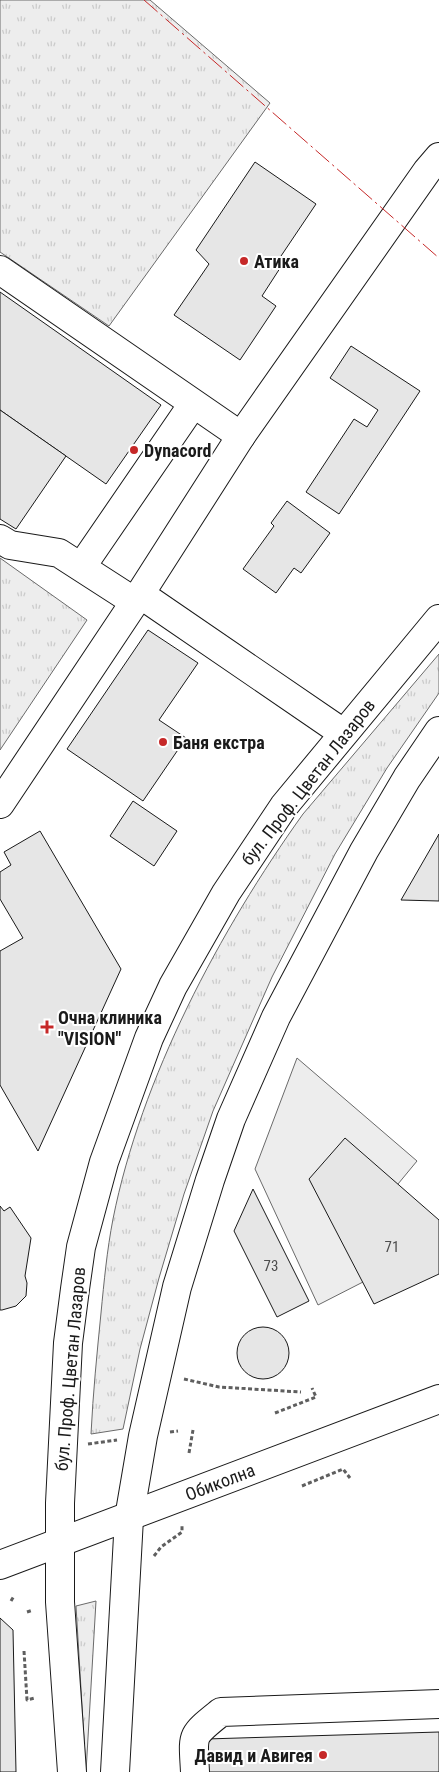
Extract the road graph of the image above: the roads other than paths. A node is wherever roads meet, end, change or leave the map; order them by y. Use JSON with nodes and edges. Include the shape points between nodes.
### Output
{"nodes":[{"id":1,"x":439,"y":157,"type":"edge"},
{"id":2,"x":0,"y":270,"type":"edge"},
{"id":3,"x":192,"y":404,"type":"junction"},
{"id":4,"x":241,"y":436,"type":"junction"},
{"id":5,"x":0,"y":539,"type":"edge"},
{"id":6,"x":82,"y":566,"type":"junction"},
{"id":7,"x":138,"y":598,"type":"junction"},
{"id":8,"x":439,"y":619,"type":"edge"},
{"id":9,"x":439,"y":731,"type":"edge"},
{"id":10,"x":343,"y":733,"type":"junction"},
{"id":11,"x":0,"y":804,"type":"edge"},
{"id":12,"x":439,"y":1399,"type":"edge"},
{"id":13,"x":129,"y":1518,"type":"junction"},
{"id":14,"x":59,"y":1544,"type":"junction"},
{"id":15,"x":0,"y":1565,"type":"edge"},
{"id":16,"x":439,"y":1704,"type":"edge"},
{"id":17,"x":72,"y":1772,"type":"edge"},
{"id":18,"x":115,"y":1772,"type":"edge"},
{"id":19,"x":195,"y":1772,"type":"edge"}],
"edges":[{"from":1,"to":4,"type":"main road"},
{"from":2,"to":3,"type":"main road"},
{"from":3,"to":4,"type":"main road"},
{"from":3,"to":6,"type":"main road"},
{"from":4,"to":7,"type":"main road"},
{"from":5,"to":6,"type":"main road","via":[[10,545],[59,553]]},
{"from":6,"to":7,"type":"main road"},
{"from":7,"to":10,"type":"main road"},
{"from":7,"to":11,"type":"main road"},
{"from":8,"to":10,"type":"main road","name":"бул. Проф. Цветан Лазаров"},
{"from":9,"to":13,"type":"main road","via":[[402,786],[328,915],[276,1017],[231,1119],[177,1287],[143,1436]]},
{"from":10,"to":14,"type":"main road","name":"бул. Проф. Цветан Лазаров","via":[[284,806],[241,868],[173,986],[149,1038],[104,1162],[81,1247],[68,1343]]},
{"from":12,"to":13,"type":"main road","name":"Обиколна"},
{"from":13,"to":14,"type":"main road","name":"Обиколна"},
{"from":13,"to":18,"type":"main road"},
{"from":14,"to":15,"type":"main road","name":"Обиколна"},
{"from":14,"to":17,"type":"main road","name":"бул. Проф. Цветан Лазаров"},
{"from":16,"to":19,"type":"main road","via":[[221,1712],[199,1730],[193,1740]]}]}
